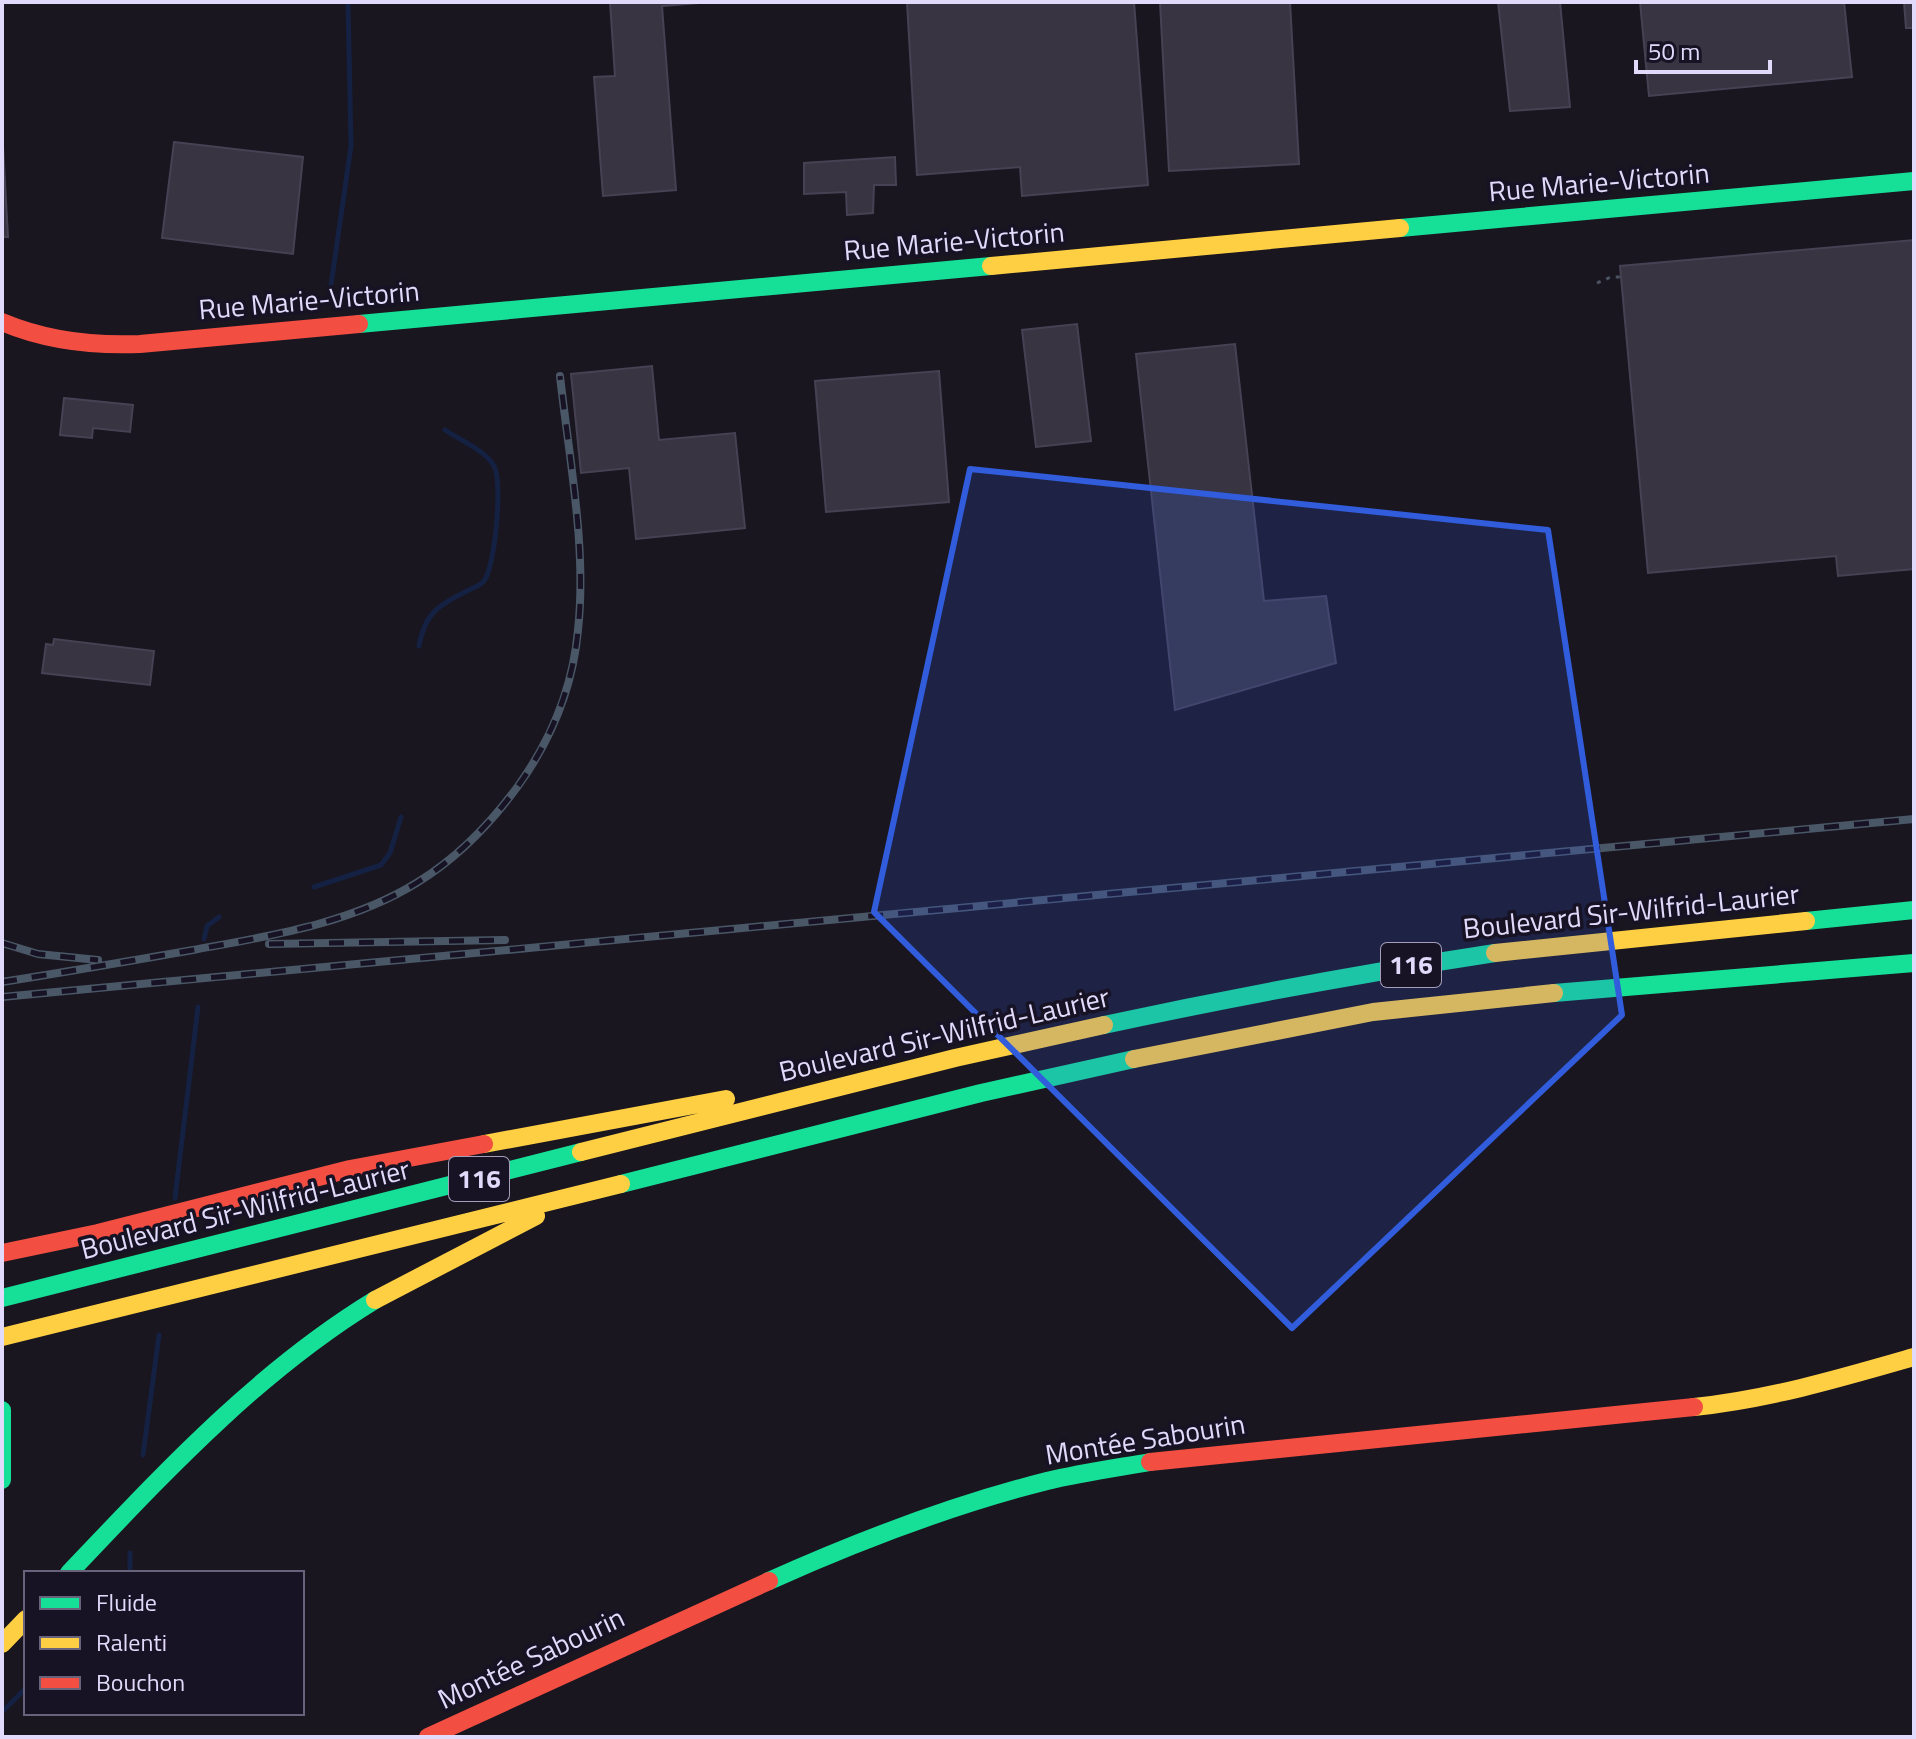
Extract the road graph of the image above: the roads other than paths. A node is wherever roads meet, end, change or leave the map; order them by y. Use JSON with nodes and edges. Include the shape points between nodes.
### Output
{"nodes":[{"id":1,"x":1914,"y":181,"type":"edge"},
{"id":2,"x":2,"y":322,"type":"edge"},
{"id":3,"x":1914,"y":910,"type":"edge"},
{"id":4,"x":1914,"y":963,"type":"edge"},
{"id":5,"x":955,"y":1058,"type":"junction"},
{"id":6,"x":571,"y":1197,"type":"junction"},
{"id":7,"x":2,"y":1253,"type":"edge"},
{"id":8,"x":2,"y":1298,"type":"edge"},
{"id":9,"x":2,"y":1337,"type":"edge"},
{"id":10,"x":1914,"y":1357,"type":"edge"},
{"id":11,"x":2,"y":1410,"type":"edge"},
{"id":12,"x":2,"y":1480,"type":"edge"},
{"id":13,"x":71,"y":1571,"type":"edge"},
{"id":14,"x":24,"y":1621,"type":"edge"},
{"id":15,"x":2,"y":1644,"type":"edge"},
{"id":16,"x":428,"y":1737,"type":"edge"}],
"edges":[{"from":1,"to":2,"type":"main road","name":"Rue Marie-Victorin","via":[[140,344],[77,343]]},
{"from":3,"to":5,"type":"main road","name":"Boulevard Sir-Wilfrid-Laurier","number":"116","via":[[1544,947],[1391,968]]},
{"from":4,"to":6,"type":"main road","number":"116","via":[[1373,1012],[994,1090]]},
{"from":5,"to":7,"type":"main road","via":[[379,1163]]},
{"from":5,"to":8,"type":"main road","name":"Boulevard Sir-Wilfrid-Laurier","number":"116"},
{"from":6,"to":9,"type":"main road","number":"116"},
{"from":6,"to":13,"type":"main road","via":[[407,1282],[308,1345],[218,1419]]},
{"from":10,"to":16,"type":"main road","name":"Montée Sabourin","via":[[1730,1403],[1167,1459],[1048,1481],[943,1512],[822,1557]]},
{"from":11,"to":12,"type":"main road"},
{"from":14,"to":15,"type":"main road"}]}
